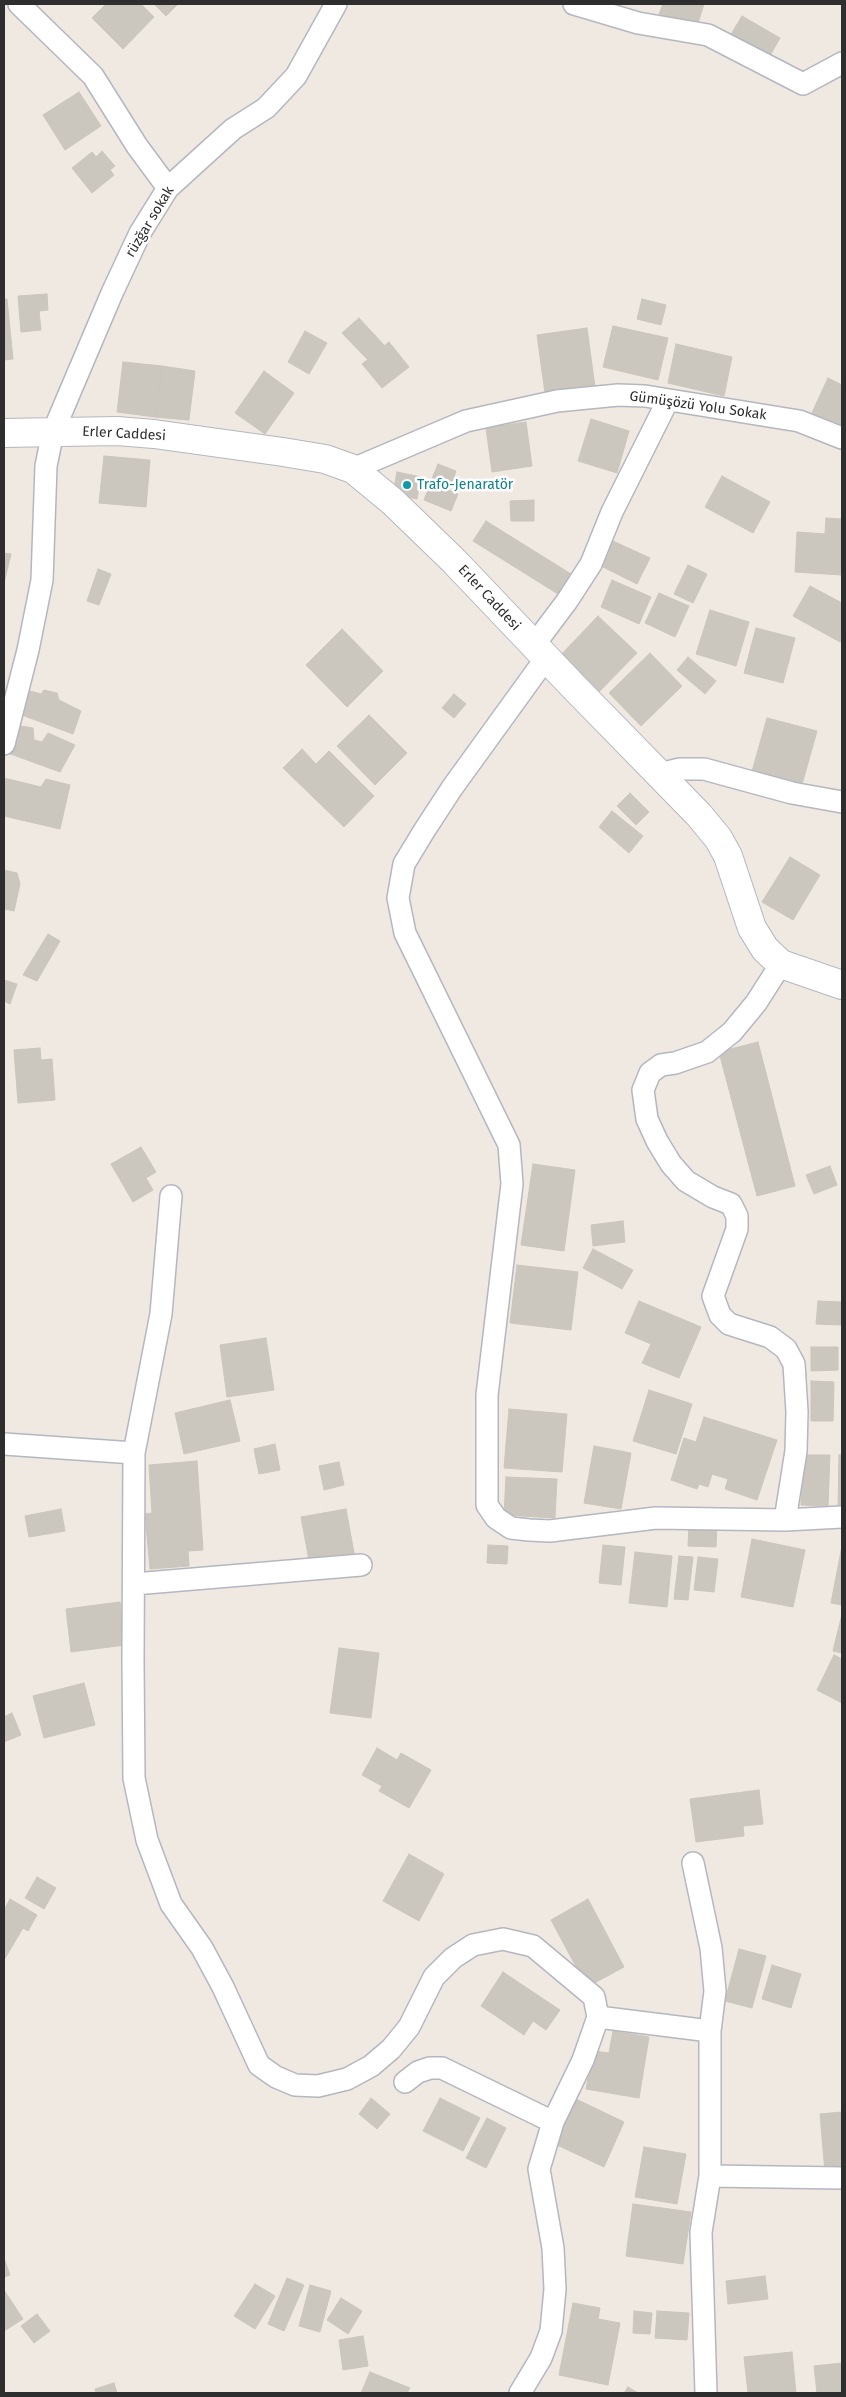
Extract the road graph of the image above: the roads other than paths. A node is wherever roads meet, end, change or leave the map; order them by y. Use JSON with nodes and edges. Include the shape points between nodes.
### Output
{"nodes":[{"id":1,"x":19,"y":4,"type":"edge"},
{"id":2,"x":336,"y":4,"type":"edge"},
{"id":3,"x":574,"y":4,"type":"edge"},
{"id":4,"x":640,"y":13,"type":"edge"},
{"id":5,"x":842,"y":63,"type":"edge"},
{"id":6,"x":168,"y":188,"type":"junction"},
{"id":7,"x":668,"y":400,"type":"junction"},
{"id":8,"x":53,"y":432,"type":"junction"},
{"id":9,"x":4,"y":433,"type":"edge"},
{"id":10,"x":842,"y":438,"type":"edge"},
{"id":11,"x":353,"y":469,"type":"junction"},
{"id":12,"x":540,"y":651,"type":"junction"},
{"id":13,"x":4,"y":744,"type":"edge"},
{"id":14,"x":659,"y":774,"type":"junction"},
{"id":15,"x":842,"y":802,"type":"edge"},
{"id":16,"x":781,"y":964,"type":"junction"},
{"id":17,"x":842,"y":985,"type":"edge"},
{"id":18,"x":171,"y":1196,"type":"dead end"},
{"id":19,"x":4,"y":1444,"type":"edge"},
{"id":20,"x":134,"y":1453,"type":"junction"},
{"id":21,"x":842,"y":1517,"type":"edge"},
{"id":22,"x":785,"y":1520,"type":"junction"},
{"id":23,"x":361,"y":1565,"type":"dead end"},
{"id":24,"x":134,"y":1584,"type":"junction"},
{"id":25,"x":693,"y":1863,"type":"dead end"},
{"id":26,"x":598,"y":2017,"type":"junction"},
{"id":27,"x":710,"y":2031,"type":"junction"},
{"id":28,"x":405,"y":2082,"type":"dead end"},
{"id":29,"x":553,"y":2122,"type":"junction"},
{"id":30,"x":710,"y":2176,"type":"junction"},
{"id":31,"x":842,"y":2178,"type":"edge"},
{"id":32,"x":520,"y":2393,"type":"edge"},
{"id":33,"x":706,"y":2393,"type":"edge"}],
"edges":[{"from":1,"to":6,"type":"street","via":[[93,76]]},
{"from":2,"to":6,"type":"street","name":"rüzğar sokak","via":[[296,76],[266,108],[233,129]]},
{"from":3,"to":4,"type":"street"},
{"from":4,"to":5,"type":"street","via":[[708,35],[803,84]]},
{"from":6,"to":8,"type":"street","name":"rüzğar sokak","via":[[140,233]]},
{"from":7,"to":10,"type":"street","name":"Gümüşözü Yolu Sokak","via":[[799,421]]},
{"from":7,"to":11,"type":"street","name":"Gümüşözü Yolu Sokak","via":[[618,395],[514,409],[466,420]]},
{"from":7,"to":12,"type":"street","via":[[612,512],[591,564]]},
{"from":8,"to":9,"type":"street","name":"Erler Caddesi"},
{"from":8,"to":11,"type":"street","name":"Erler Caddesi","via":[[117,431],[163,435],[325,459]]},
{"from":8,"to":13,"type":"street","name":"rüzğar sokak","via":[[46,466],[42,580]]},
{"from":11,"to":12,"type":"street","name":"Erler Caddesi","via":[[422,529]]},
{"from":12,"to":14,"type":"street","name":"Erler Caddesi"},
{"from":12,"to":22,"type":"street","via":[[404,864],[398,898],[405,933],[509,1145],[512,1184],[487,1395],[487,1505],[496,1518],[511,1528],[529,1530],[550,1531],[656,1518]]},
{"from":14,"to":15,"type":"street","via":[[680,769],[704,769],[792,793]]},
{"from":14,"to":16,"type":"street","name":"Erler Caddesi","via":[[718,838],[736,875],[752,928],[765,949]]},
{"from":16,"to":17,"type":"street","name":"Erler Caddesi"},
{"from":16,"to":22,"type":"street","via":[[756,1003],[732,1032],[707,1052],[661,1065],[650,1074],[643,1090],[647,1119],[671,1164],[686,1181],[713,1198],[731,1204],[738,1216],[737,1229],[713,1296],[720,1315],[729,1324],[770,1336],[786,1349],[794,1364],[796,1451]]},
{"from":18,"to":20,"type":"street","via":[[161,1314]]},
{"from":19,"to":20,"type":"street"},
{"from":20,"to":24,"type":"street"},
{"from":21,"to":22,"type":"street"},
{"from":23,"to":24,"type":"street"},
{"from":24,"to":26,"type":"street","via":[[134,1778],[147,1840],[171,1904],[202,1948],[258,2065],[295,2085],[318,2086],[346,2079],[371,2066],[391,2049],[409,2027],[434,1977],[453,1958],[473,1945],[503,1939],[533,1946],[560,1967],[594,1997]]},
{"from":25,"to":27,"type":"street","via":[[711,1948],[715,1991]]},
{"from":26,"to":27,"type":"street"},
{"from":26,"to":29,"type":"street","via":[[583,2060]]},
{"from":27,"to":30,"type":"street"},
{"from":28,"to":29,"type":"street","via":[[418,2072],[442,2068]]},
{"from":29,"to":32,"type":"street","via":[[539,2169],[553,2248],[552,2331],[541,2358]]},
{"from":30,"to":31,"type":"street"},
{"from":30,"to":33,"type":"street","via":[[701,2232]]}]}
